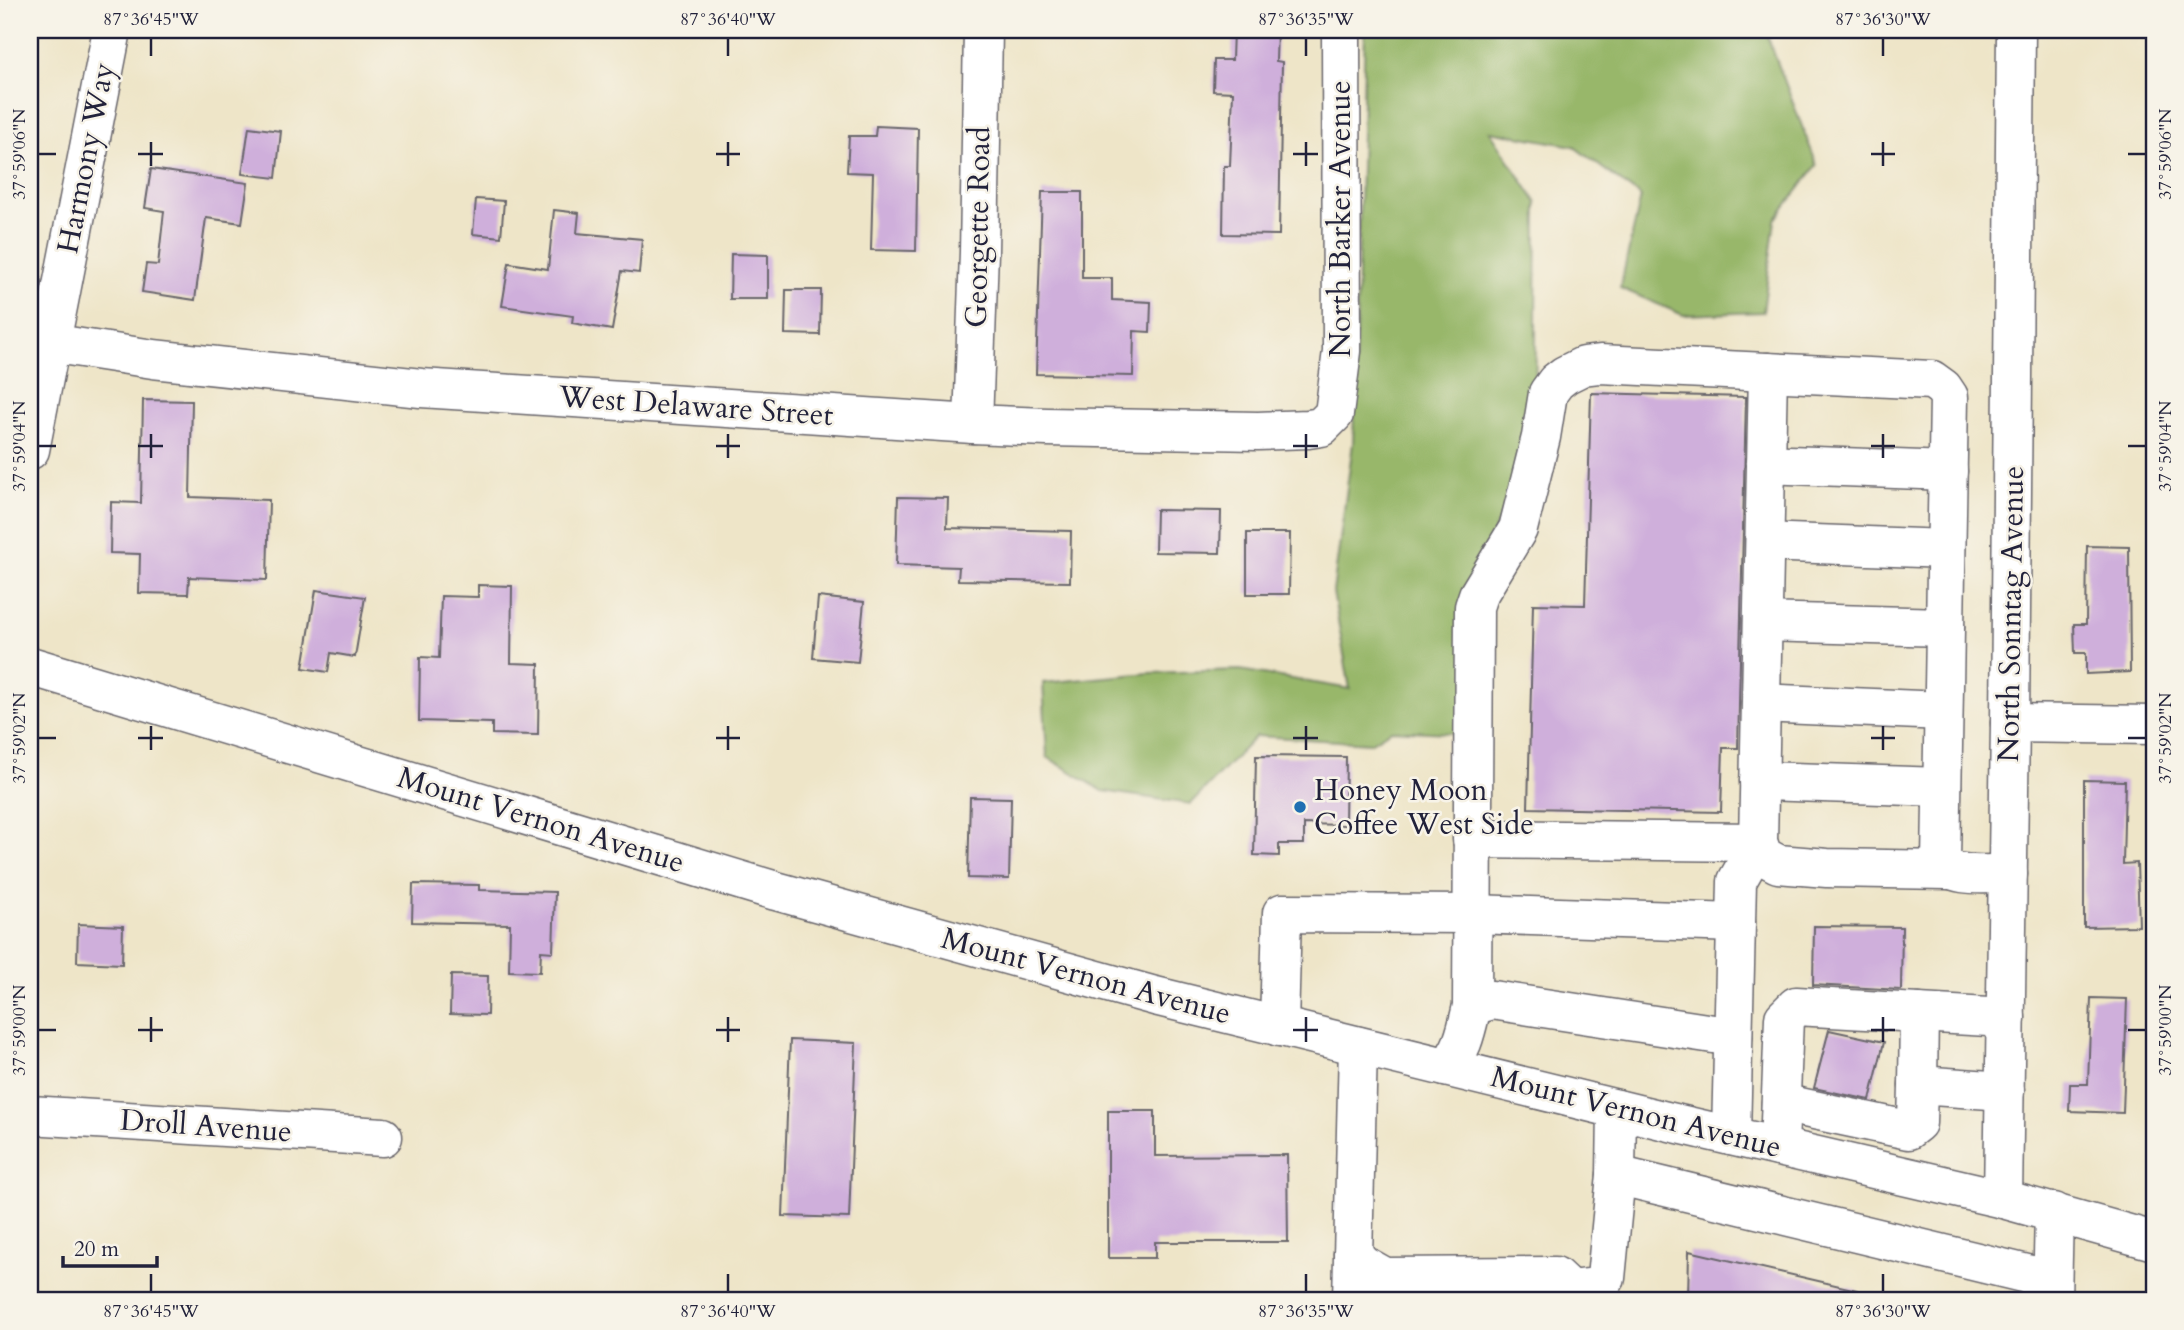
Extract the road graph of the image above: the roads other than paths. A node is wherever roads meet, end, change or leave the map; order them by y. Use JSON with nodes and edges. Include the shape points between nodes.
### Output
{"nodes":[{"id":1,"x":112,"y":30,"type":"edge"},
{"id":2,"x":982,"y":30,"type":"edge"},
{"id":3,"x":1341,"y":30,"type":"edge"},
{"id":4,"x":2016,"y":30,"type":"edge"},
{"id":5,"x":49,"y":343,"type":"junction"},
{"id":6,"x":1768,"y":372,"type":"junction"},
{"id":7,"x":1335,"y":409,"type":"joint"},
{"id":8,"x":972,"y":424,"type":"junction"},
{"id":9,"x":30,"y":450,"type":"edge"},
{"id":10,"x":1766,"y":464,"type":"junction"},
{"id":11,"x":1948,"y":471,"type":"junction"},
{"id":12,"x":1765,"y":542,"type":"junction"},
{"id":13,"x":1946,"y":549,"type":"junction"},
{"id":14,"x":1763,"y":622,"type":"junction"},
{"id":15,"x":1945,"y":627,"type":"junction"},
{"id":16,"x":30,"y":666,"type":"edge"},
{"id":17,"x":1761,"y":702,"type":"junction"},
{"id":18,"x":1943,"y":711,"type":"junction"},
{"id":19,"x":2010,"y":723,"type":"junction"},
{"id":20,"x":2154,"y":725,"type":"edge"},
{"id":21,"x":1759,"y":781,"type":"junction"},
{"id":22,"x":1942,"y":787,"type":"junction"},
{"id":23,"x":1472,"y":839,"type":"junction"},
{"id":24,"x":1761,"y":849,"type":"junction"},
{"id":25,"x":1947,"y":870,"type":"junction"},
{"id":26,"x":2008,"y":874,"type":"junction"},
{"id":27,"x":1472,"y":914,"type":"junction"},
{"id":28,"x":1736,"y":923,"type":"junction"},
{"id":29,"x":1472,"y":1006,"type":"junction"},
{"id":30,"x":1919,"y":1013,"type":"junction"},
{"id":31,"x":2006,"y":1018,"type":"junction"},
{"id":32,"x":1279,"y":1027,"type":"junction"},
{"id":33,"x":1733,"y":1037,"type":"junction"},
{"id":34,"x":1358,"y":1046,"type":"junction"},
{"id":35,"x":1446,"y":1067,"type":"junction"},
{"id":36,"x":1918,"y":1086,"type":"junction"},
{"id":37,"x":2005,"y":1091,"type":"junction"},
{"id":38,"x":1781,"y":1103,"type":"junction"},
{"id":39,"x":1617,"y":1109,"type":"junction"},
{"id":40,"x":30,"y":1115,"type":"edge"},
{"id":41,"x":1731,"y":1136,"type":"junction"},
{"id":42,"x":383,"y":1137,"type":"dead end"},
{"id":43,"x":1779,"y":1147,"type":"junction"},
{"id":44,"x":1616,"y":1175,"type":"junction"},
{"id":45,"x":2003,"y":1199,"type":"junction"},
{"id":46,"x":2054,"y":1212,"type":"junction"},
{"id":47,"x":2154,"y":1241,"type":"edge"},
{"id":48,"x":1353,"y":1254,"type":"junction"},
{"id":49,"x":2052,"y":1290,"type":"edge"},
{"id":50,"x":1572,"y":1295,"type":"edge"},
{"id":51,"x":1352,"y":1300,"type":"edge"}],
"edges":[{"from":1,"to":5,"type":"street","name":"Harmony Way"},
{"from":2,"to":8,"type":"street","name":"Georgette Road"},
{"from":3,"to":7,"type":"street","name":"North Barker Avenue","via":[[1342,351]]},
{"from":4,"to":19,"type":"street","name":"North Sonntag Avenue"},
{"from":5,"to":8,"type":"street","name":"West Delaware Street","via":[[421,388]]},
{"from":5,"to":9,"type":"street","name":"Harmony Way"},
{"from":6,"to":10,"type":"street"},
{"from":6,"to":11,"type":"street","via":[[1932,380],[1949,397]]},
{"from":6,"to":23,"type":"street","via":[[1600,364],[1565,375],[1548,393],[1518,529],[1474,607]]},
{"from":7,"to":8,"type":"street","name":"West Delaware Street","via":[[1321,427],[1295,430]]},
{"from":10,"to":11,"type":"street"},
{"from":10,"to":12,"type":"street"},
{"from":11,"to":13,"type":"street"},
{"from":12,"to":13,"type":"street"},
{"from":12,"to":14,"type":"street"},
{"from":13,"to":15,"type":"street"},
{"from":14,"to":15,"type":"street"},
{"from":14,"to":17,"type":"street"},
{"from":15,"to":18,"type":"street"},
{"from":16,"to":32,"type":"street","name":"Mount Vernon Avenue","via":[[776,891]]},
{"from":17,"to":18,"type":"street"},
{"from":17,"to":21,"type":"street"},
{"from":18,"to":22,"type":"street"},
{"from":19,"to":20,"type":"street"},
{"from":19,"to":26,"type":"street","name":"North Sonntag Avenue"},
{"from":21,"to":22,"type":"street"},
{"from":21,"to":24,"type":"street"},
{"from":22,"to":25,"type":"street","via":[[1941,862]]},
{"from":23,"to":24,"type":"street"},
{"from":23,"to":27,"type":"street"},
{"from":24,"to":25,"type":"street","via":[[1778,864],[1794,866]]},
{"from":24,"to":28,"type":"street","via":[[1737,881]]},
{"from":25,"to":26,"type":"street"},
{"from":26,"to":31,"type":"street","name":"North Sonntag Avenue"},
{"from":27,"to":28,"type":"street"},
{"from":27,"to":29,"type":"street"},
{"from":27,"to":32,"type":"street","via":[[1282,913]]},
{"from":28,"to":33,"type":"street"},
{"from":29,"to":33,"type":"street","via":[[1492,1000]]},
{"from":29,"to":35,"type":"street","via":[[1455,1059]]},
{"from":30,"to":31,"type":"street"},
{"from":30,"to":36,"type":"street"},
{"from":30,"to":38,"type":"street","via":[[1796,1006],[1784,1018]]},
{"from":31,"to":37,"type":"street","name":"North Sonntag Avenue"},
{"from":32,"to":34,"type":"street","name":"Mount Vernon Avenue"},
{"from":33,"to":41,"type":"street"},
{"from":34,"to":35,"type":"street","name":"Mount Vernon Avenue"},
{"from":34,"to":48,"type":"street"},
{"from":35,"to":39,"type":"street","name":"Mount Vernon Avenue"},
{"from":36,"to":37,"type":"street"},
{"from":36,"to":38,"type":"street","via":[[1917,1123],[1908,1130]]},
{"from":37,"to":45,"type":"street","name":"North Sonntag Avenue"},
{"from":38,"to":43,"type":"street"},
{"from":39,"to":41,"type":"street","name":"Mount Vernon Avenue"},
{"from":39,"to":44,"type":"street"},
{"from":40,"to":42,"type":"street","name":"Droll Avenue"},
{"from":41,"to":43,"type":"street","name":"Mount Vernon Avenue"},
{"from":43,"to":45,"type":"street","name":"Mount Vernon Avenue"},
{"from":44,"to":49,"type":"street"},
{"from":44,"to":50,"type":"street","via":[[1606,1278],[1599,1287]]},
{"from":45,"to":46,"type":"street","name":"Mount Vernon Avenue"},
{"from":46,"to":47,"type":"street","name":"Mount Vernon Avenue"},
{"from":46,"to":49,"type":"street"},
{"from":48,"to":50,"type":"street","via":[[1385,1277],[1555,1276]]},
{"from":48,"to":51,"type":"street"}]}
